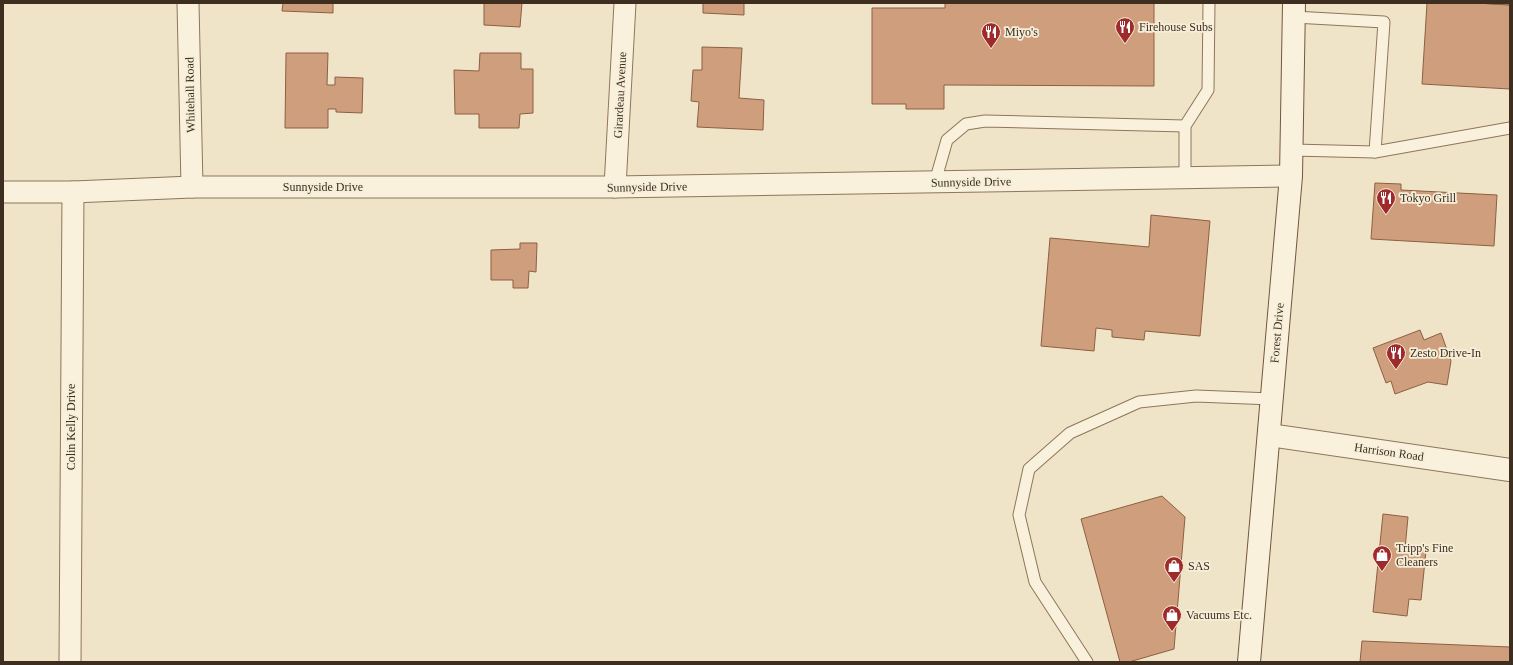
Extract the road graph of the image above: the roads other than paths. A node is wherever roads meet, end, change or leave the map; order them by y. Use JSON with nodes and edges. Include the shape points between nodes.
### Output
{"nodes":[{"id":1,"x":188,"y":3,"type":"edge"},
{"id":2,"x":625,"y":3,"type":"edge"},
{"id":3,"x":1209,"y":3,"type":"edge"},
{"id":4,"x":1294,"y":10,"type":"edge"},
{"id":5,"x":1185,"y":126,"type":"junction"},
{"id":6,"x":1510,"y":128,"type":"edge"},
{"id":7,"x":1292,"y":150,"type":"junction"},
{"id":8,"x":1375,"y":152,"type":"junction"},
{"id":9,"x":1291,"y":176,"type":"junction"},
{"id":10,"x":1185,"y":178,"type":"junction"},
{"id":11,"x":935,"y":182,"type":"junction"},
{"id":12,"x":192,"y":187,"type":"junction"},
{"id":13,"x":615,"y":187,"type":"junction"},
{"id":14,"x":3,"y":192,"type":"edge"},
{"id":15,"x":72,"y":192,"type":"junction"},
{"id":16,"x":1272,"y":399,"type":"junction"},
{"id":17,"x":1268,"y":435,"type":"junction"},
{"id":18,"x":1510,"y":470,"type":"edge"},
{"id":19,"x":70,"y":662,"type":"edge"},
{"id":20,"x":1087,"y":662,"type":"edge"},
{"id":21,"x":1248,"y":662,"type":"edge"}],
"edges":[{"from":1,"to":12,"type":"street","name":"Whitehall Road"},
{"from":2,"to":13,"type":"street","name":"Girardeau Avenue"},
{"from":3,"to":5,"type":"lane","via":[[1208,90]]},
{"from":4,"to":7,"type":"main road","name":"Forest Drive"},
{"from":4,"to":8,"type":"lane","via":[[1384,22]]},
{"from":5,"to":10,"type":"lane"},
{"from":5,"to":11,"type":"lane","via":[[985,120],[966,124],[946,140]]},
{"from":6,"to":8,"type":"lane"},
{"from":7,"to":8,"type":"lane"},
{"from":7,"to":9,"type":"main road","name":"Forest Drive"},
{"from":9,"to":10,"type":"street","name":"Sunnyside Drive"},
{"from":9,"to":16,"type":"main road","name":"Forest Drive"},
{"from":10,"to":11,"type":"street","name":"Sunnyside Drive"},
{"from":11,"to":13,"type":"street","name":"Sunnyside Drive"},
{"from":12,"to":13,"type":"street","name":"Sunnyside Drive"},
{"from":12,"to":15,"type":"street","name":"Sunnyside Drive"},
{"from":14,"to":15,"type":"street","name":"Sunnyside Drive"},
{"from":15,"to":19,"type":"street","name":"Colin Kelly Drive"},
{"from":16,"to":17,"type":"main road","name":"Forest Drive"},
{"from":16,"to":20,"type":"lane","via":[[1196,396],[1139,402],[1070,434],[1028,469],[1019,515],[1035,582]]},
{"from":17,"to":18,"type":"main road","name":"Harrison Road"},
{"from":17,"to":21,"type":"main road","name":"Forest Drive"}]}
